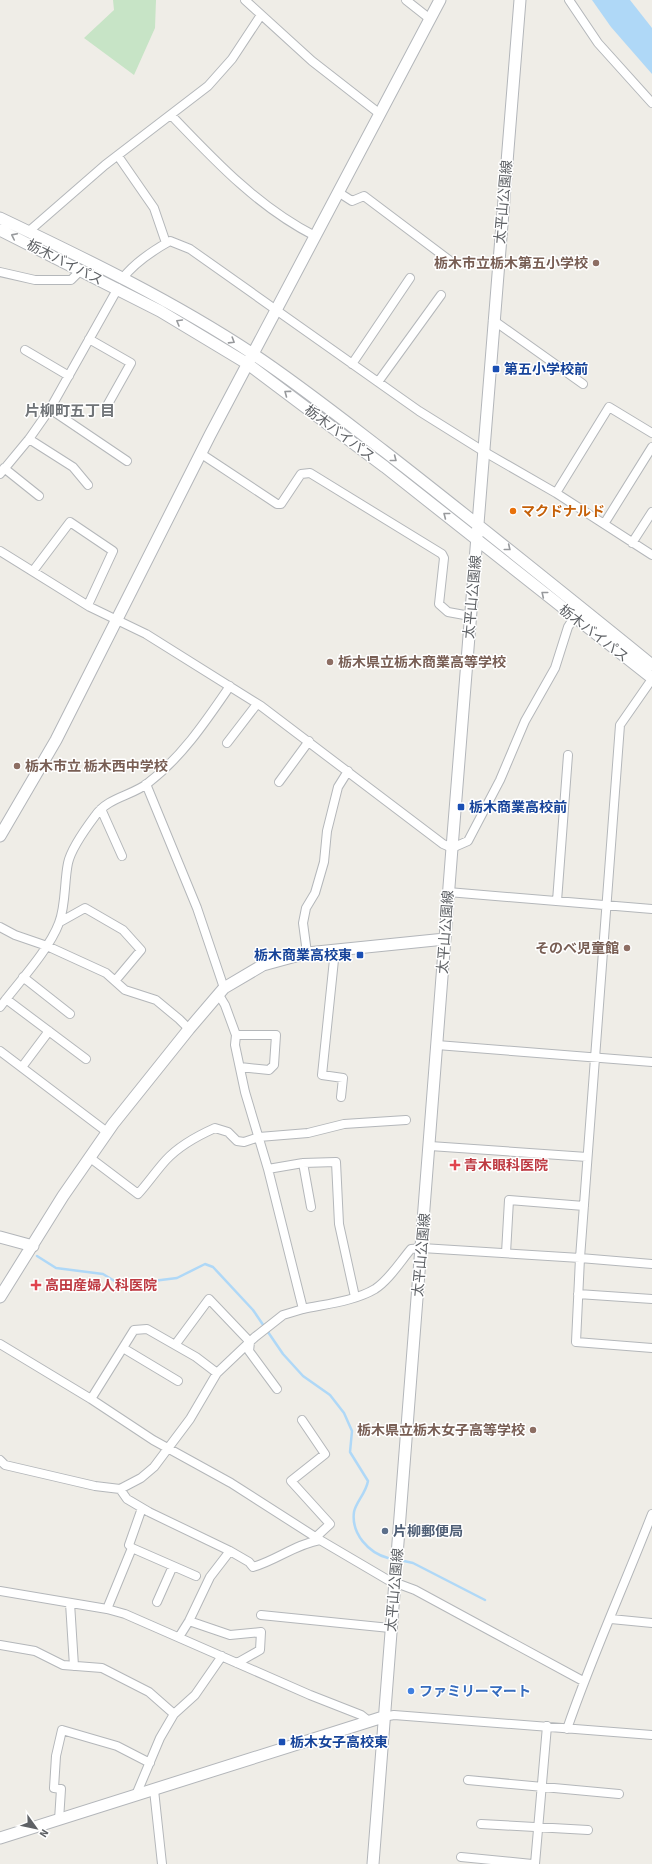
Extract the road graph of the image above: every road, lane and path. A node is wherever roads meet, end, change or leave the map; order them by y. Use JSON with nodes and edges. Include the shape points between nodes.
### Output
{"nodes":[{"id":1,"x":245,"y":0,"type":"edge"},
{"id":2,"x":406,"y":0,"type":"edge"},
{"id":3,"x":440,"y":0,"type":"edge"},
{"id":4,"x":520,"y":0,"type":"edge"},
{"id":5,"x":569,"y":0,"type":"edge"},
{"id":6,"x":261,"y":15,"type":"junction"},
{"id":7,"x":430,"y":19,"type":"junction"},
{"id":8,"x":652,"y":103,"type":"edge"},
{"id":9,"x":380,"y":114,"type":"junction"},
{"id":10,"x":171,"y":115,"type":"junction"},
{"id":11,"x":118,"y":156,"type":"junction"},
{"id":12,"x":338,"y":192,"type":"junction"},
{"id":13,"x":0,"y":218,"type":"edge"},
{"id":14,"x":0,"y":230,"type":"edge"},
{"id":15,"x":28,"y":232,"type":"junction"},
{"id":16,"x":315,"y":236,"type":"junction"},
{"id":17,"x":166,"y":242,"type":"junction"},
{"id":18,"x":449,"y":260,"type":"dead end"},
{"id":19,"x":81,"y":270,"type":"junction"},
{"id":20,"x":0,"y":272,"type":"edge"},
{"id":21,"x":410,"y":278,"type":"dead end"},
{"id":22,"x":120,"y":284,"type":"junction"},
{"id":23,"x":441,"y":295,"type":"dead end"},
{"id":24,"x":276,"y":311,"type":"junction"},
{"id":25,"x":493,"y":320,"type":"junction"},
{"id":26,"x":89,"y":339,"type":"junction"},
{"id":27,"x":25,"y":350,"type":"dead end"},
{"id":28,"x":253,"y":354,"type":"junction"},
{"id":29,"x":248,"y":364,"type":"junction"},
{"id":30,"x":352,"y":364,"type":"junction"},
{"id":31,"x":69,"y":376,"type":"junction"},
{"id":32,"x":378,"y":382,"type":"junction"},
{"id":33,"x":582,"y":384,"type":"dead end"},
{"id":34,"x":108,"y":404,"type":"dead end"},
{"id":35,"x":50,"y":409,"type":"junction"},
{"id":36,"x":652,"y":433,"type":"edge"},
{"id":37,"x":29,"y":439,"type":"junction"},
{"id":38,"x":652,"y":446,"type":"edge"},
{"id":39,"x":483,"y":452,"type":"junction"},
{"id":40,"x":200,"y":453,"type":"junction"},
{"id":41,"x":127,"y":461,"type":"dead end"},
{"id":42,"x":2,"y":471,"type":"edge"},
{"id":43,"x":88,"y":485,"type":"dead end"},
{"id":44,"x":556,"y":493,"type":"junction"},
{"id":45,"x":39,"y":496,"type":"dead end"},
{"id":46,"x":652,"y":512,"type":"edge"},
{"id":47,"x":478,"y":523,"type":"junction"},
{"id":48,"x":604,"y":524,"type":"junction"},
{"id":49,"x":476,"y":539,"type":"junction"},
{"id":50,"x":632,"y":543,"type":"junction"},
{"id":51,"x":0,"y":551,"type":"edge"},
{"id":52,"x":652,"y":555,"type":"edge"},
{"id":53,"x":33,"y":571,"type":"junction"},
{"id":54,"x":88,"y":605,"type":"junction"},
{"id":55,"x":581,"y":607,"type":"junction"},
{"id":56,"x":470,"y":616,"type":"junction"},
{"id":57,"x":574,"y":618,"type":"junction"},
{"id":58,"x":118,"y":619,"type":"junction"},
{"id":59,"x":652,"y":665,"type":"edge"},
{"id":60,"x":652,"y":679,"type":"edge"},
{"id":61,"x":230,"y":686,"type":"junction"},
{"id":62,"x":257,"y":704,"type":"junction"},
{"id":63,"x":309,"y":741,"type":"junction"},
{"id":64,"x":227,"y":743,"type":"dead end"},
{"id":65,"x":568,"y":755,"type":"dead end"},
{"id":66,"x":348,"y":771,"type":"junction"},
{"id":67,"x":279,"y":782,"type":"dead end"},
{"id":68,"x":146,"y":784,"type":"junction"},
{"id":69,"x":101,"y":809,"type":"junction"},
{"id":70,"x":0,"y":836,"type":"edge"},
{"id":71,"x":452,"y":848,"type":"junction"},
{"id":72,"x":122,"y":856,"type":"dead end"},
{"id":73,"x":448,"y":892,"type":"junction"},
{"id":74,"x":557,"y":901,"type":"junction"},
{"id":75,"x":608,"y":905,"type":"junction"},
{"id":76,"x":652,"y":909,"type":"edge"},
{"id":77,"x":60,"y":922,"type":"junction"},
{"id":78,"x":0,"y":927,"type":"edge"},
{"id":79,"x":445,"y":939,"type":"junction"},
{"id":80,"x":47,"y":946,"type":"junction"},
{"id":81,"x":334,"y":950,"type":"junction"},
{"id":82,"x":307,"y":953,"type":"junction"},
{"id":83,"x":23,"y":977,"type":"junction"},
{"id":84,"x":115,"y":981,"type":"junction"},
{"id":85,"x":222,"y":991,"type":"junction"},
{"id":86,"x":6,"y":999,"type":"junction"},
{"id":87,"x":0,"y":1007,"type":"edge"},
{"id":88,"x":70,"y":1014,"type":"dead end"},
{"id":89,"x":189,"y":1029,"type":"junction"},
{"id":90,"x":49,"y":1031,"type":"junction"},
{"id":91,"x":236,"y":1035,"type":"junction"},
{"id":92,"x":437,"y":1045,"type":"junction"},
{"id":93,"x":0,"y":1051,"type":"edge"},
{"id":94,"x":596,"y":1057,"type":"junction"},
{"id":95,"x":86,"y":1058,"type":"dead end"},
{"id":96,"x":652,"y":1062,"type":"edge"},
{"id":97,"x":22,"y":1067,"type":"junction"},
{"id":98,"x":240,"y":1067,"type":"junction"},
{"id":99,"x":341,"y":1097,"type":"dead end"},
{"id":100,"x":406,"y":1120,"type":"dead end"},
{"id":101,"x":107,"y":1132,"type":"junction"},
{"id":102,"x":259,"y":1137,"type":"junction"},
{"id":103,"x":430,"y":1146,"type":"junction"},
{"id":104,"x":89,"y":1157,"type":"junction"},
{"id":105,"x":587,"y":1157,"type":"junction"},
{"id":106,"x":303,"y":1163,"type":"junction"},
{"id":107,"x":268,"y":1169,"type":"junction"},
{"id":108,"x":584,"y":1206,"type":"junction"},
{"id":109,"x":311,"y":1207,"type":"dead end"},
{"id":110,"x":0,"y":1237,"type":"edge"},
{"id":111,"x":33,"y":1246,"type":"junction"},
{"id":112,"x":422,"y":1248,"type":"junction"},
{"id":113,"x":506,"y":1253,"type":"junction"},
{"id":114,"x":580,"y":1258,"type":"junction"},
{"id":115,"x":652,"y":1264,"type":"edge"},
{"id":116,"x":578,"y":1294,"type":"junction"},
{"id":117,"x":0,"y":1297,"type":"edge"},
{"id":118,"x":355,"y":1297,"type":"junction"},
{"id":119,"x":652,"y":1299,"type":"edge"},
{"id":120,"x":303,"y":1309,"type":"junction"},
{"id":121,"x":250,"y":1342,"type":"junction"},
{"id":122,"x":0,"y":1344,"type":"edge"},
{"id":123,"x":175,"y":1345,"type":"junction"},
{"id":124,"x":123,"y":1348,"type":"junction"},
{"id":125,"x":652,"y":1348,"type":"edge"},
{"id":126,"x":217,"y":1373,"type":"junction"},
{"id":127,"x":178,"y":1381,"type":"dead end"},
{"id":128,"x":276,"y":1389,"type":"dead end"},
{"id":129,"x":91,"y":1399,"type":"junction"},
{"id":130,"x":302,"y":1420,"type":"dead end"},
{"id":131,"x":166,"y":1448,"type":"junction"},
{"id":132,"x":0,"y":1460,"type":"edge"},
{"id":133,"x":120,"y":1489,"type":"junction"},
{"id":134,"x":142,"y":1508,"type":"junction"},
{"id":135,"x":652,"y":1514,"type":"edge"},
{"id":136,"x":318,"y":1539,"type":"junction"},
{"id":137,"x":132,"y":1548,"type":"junction"},
{"id":138,"x":230,"y":1551,"type":"junction"},
{"id":139,"x":173,"y":1566,"type":"junction"},
{"id":140,"x":196,"y":1576,"type":"dead end"},
{"id":141,"x":395,"y":1584,"type":"junction"},
{"id":142,"x":0,"y":1591,"type":"edge"},
{"id":143,"x":70,"y":1602,"type":"junction"},
{"id":144,"x":157,"y":1602,"type":"dead end"},
{"id":145,"x":107,"y":1609,"type":"junction"},
{"id":146,"x":261,"y":1615,"type":"dead end"},
{"id":147,"x":611,"y":1619,"type":"junction"},
{"id":148,"x":189,"y":1621,"type":"junction"},
{"id":149,"x":652,"y":1623,"type":"edge"},
{"id":150,"x":390,"y":1628,"type":"junction"},
{"id":151,"x":179,"y":1637,"type":"junction"},
{"id":152,"x":0,"y":1645,"type":"edge"},
{"id":153,"x":222,"y":1656,"type":"junction"},
{"id":154,"x":237,"y":1663,"type":"junction"},
{"id":155,"x":74,"y":1666,"type":"junction"},
{"id":156,"x":583,"y":1681,"type":"junction"},
{"id":157,"x":174,"y":1714,"type":"junction"},
{"id":158,"x":383,"y":1717,"type":"junction"},
{"id":159,"x":370,"y":1722,"type":"junction"},
{"id":160,"x":547,"y":1726,"type":"junction"},
{"id":161,"x":567,"y":1728,"type":"junction"},
{"id":162,"x":652,"y":1735,"type":"edge"},
{"id":163,"x":150,"y":1763,"type":"junction"},
{"id":164,"x":468,"y":1780,"type":"dead end"},
{"id":165,"x":542,"y":1788,"type":"junction"},
{"id":166,"x":154,"y":1790,"type":"junction"},
{"id":167,"x":619,"y":1794,"type":"dead end"},
{"id":168,"x":136,"y":1795,"type":"junction"},
{"id":169,"x":59,"y":1820,"type":"junction"},
{"id":170,"x":482,"y":1824,"type":"dead end"},
{"id":171,"x":538,"y":1827,"type":"junction"},
{"id":172,"x":588,"y":1830,"type":"dead end"},
{"id":173,"x":0,"y":1838,"type":"edge"},
{"id":174,"x":461,"y":1857,"type":"dead end"},
{"id":175,"x":162,"y":1864,"type":"edge"},
{"id":176,"x":373,"y":1864,"type":"edge"},
{"id":177,"x":532,"y":1864,"type":"edge"},
{"id":178,"x":535,"y":1864,"type":"edge"}],
"edges":[{"from":1,"to":6,"type":"street"},
{"from":2,"to":7,"type":"street"},
{"from":3,"to":7,"type":"main road"},
{"from":4,"to":25,"type":"main road","name":"太平山公園線"},
{"from":5,"to":8,"type":"street","via":[[598,43]]},
{"from":6,"to":9,"type":"street","via":[[312,61]]},
{"from":6,"to":10,"type":"street","via":[[232,58],[208,86]]},
{"from":7,"to":9,"type":"main road"},
{"from":9,"to":12,"type":"main road"},
{"from":10,"to":11,"type":"street"},
{"from":10,"to":16,"type":"street","via":[[217,164],[256,199],[292,224]]},
{"from":11,"to":15,"type":"street"},
{"from":11,"to":17,"type":"street","via":[[154,208]]},
{"from":12,"to":16,"type":"main road"},
{"from":12,"to":18,"type":"street","via":[[352,201],[364,196]]},
{"from":13,"to":15,"type":"main road","name":"栃木バイパス"},
{"from":19,"to":14,"type":"main road","name":"栃木バイパス","one_way":true},
{"from":15,"to":22,"type":"main road","name":"栃木バイパス"},
{"from":16,"to":24,"type":"main road"},
{"from":17,"to":22,"type":"street","via":[[129,270]]},
{"from":17,"to":24,"type":"street","via":[[170,241],[190,249]]},
{"from":19,"to":20,"type":"street","via":[[71,280],[35,280]]},
{"from":19,"to":22,"type":"main road","name":"栃木バイパス"},
{"from":21,"to":30,"type":"street"},
{"from":22,"to":26,"type":"street"},
{"from":22,"to":28,"type":"main road","name":"栃木バイパス","one_way":true,"via":[[186,313]]},
{"from":29,"to":22,"type":"main road","name":"栃木バイパス","one_way":true},
{"from":23,"to":32,"type":"street"},
{"from":24,"to":28,"type":"main road"},
{"from":24,"to":30,"type":"street"},
{"from":25,"to":33,"type":"street"},
{"from":25,"to":39,"type":"main road","name":"太平山公園線"},
{"from":26,"to":31,"type":"street"},
{"from":26,"to":34,"type":"street","via":[[131,363]]},
{"from":27,"to":31,"type":"street"},
{"from":28,"to":29,"type":"main road"},
{"from":28,"to":47,"type":"main road","name":"栃木バイパス","one_way":true},
{"from":29,"to":40,"type":"main road"},
{"from":49,"to":29,"type":"main road","name":"栃木バイパス","one_way":true,"via":[[346,436]]},
{"from":30,"to":32,"type":"street"},
{"from":31,"to":35,"type":"street"},
{"from":32,"to":39,"type":"street"},
{"from":35,"to":37,"type":"street"},
{"from":35,"to":41,"type":"street"},
{"from":36,"to":44,"type":"street","via":[[609,406]]},
{"from":37,"to":42,"type":"street"},
{"from":37,"to":43,"type":"street","via":[[73,467]]},
{"from":38,"to":48,"type":"street"},
{"from":39,"to":44,"type":"street"},
{"from":39,"to":47,"type":"main road","name":"太平山公園線"},
{"from":40,"to":56,"type":"street","via":[[277,504],[281,504],[301,474],[310,473],[442,554],[444,558],[439,604],[448,612]]},
{"from":40,"to":58,"type":"main road"},
{"from":42,"to":45,"type":"street"},
{"from":44,"to":48,"type":"street"},
{"from":46,"to":50,"type":"street"},
{"from":47,"to":49,"type":"main road","name":"太平山公園線"},
{"from":47,"to":55,"type":"main road","name":"栃木バイパス","one_way":true},
{"from":48,"to":50,"type":"street"},
{"from":49,"to":56,"type":"main road","name":"太平山公園線"},
{"from":57,"to":49,"type":"main road","name":"栃木バイパス","one_way":true},
{"from":50,"to":52,"type":"street"},
{"from":51,"to":53,"type":"street"},
{"from":53,"to":54,"type":"street"},
{"from":53,"to":54,"type":"street","via":[[70,522],[113,551]]},
{"from":54,"to":58,"type":"street"},
{"from":55,"to":57,"type":"street"},
{"from":55,"to":59,"type":"main road","name":"栃木バイパス"},
{"from":56,"to":71,"type":"main road","name":"太平山公園線"},
{"from":57,"to":60,"type":"main road","name":"栃木バイパス"},
{"from":57,"to":71,"type":"street","via":[[568,627],[555,668],[525,721],[500,780],[468,841]]},
{"from":58,"to":61,"type":"street"},
{"from":58,"to":70,"type":"main road","via":[[53,747]]},
{"from":60,"to":75,"type":"street","via":[[620,725]]},
{"from":61,"to":62,"type":"street"},
{"from":61,"to":68,"type":"street","via":[[190,742],[163,771]]},
{"from":62,"to":63,"type":"street"},
{"from":62,"to":64,"type":"street"},
{"from":63,"to":66,"type":"street"},
{"from":63,"to":67,"type":"street"},
{"from":65,"to":74,"type":"street"},
{"from":66,"to":71,"type":"street","via":[[443,844]]},
{"from":66,"to":82,"type":"street","via":[[338,787],[327,831],[324,862],[315,893],[306,908],[303,923]]},
{"from":68,"to":69,"type":"street","via":[[118,797]]},
{"from":68,"to":85,"type":"street","via":[[197,908]]},
{"from":69,"to":72,"type":"street"},
{"from":69,"to":77,"type":"street","via":[[86,828],[69,861]]},
{"from":71,"to":73,"type":"main road","name":"太平山公園線"},
{"from":73,"to":74,"type":"street"},
{"from":73,"to":79,"type":"main road","name":"太平山公園線"},
{"from":74,"to":75,"type":"street"},
{"from":75,"to":76,"type":"street"},
{"from":75,"to":94,"type":"street"},
{"from":77,"to":80,"type":"street"},
{"from":77,"to":84,"type":"street","via":[[85,908],[123,930],[141,950]]},
{"from":78,"to":80,"type":"street"},
{"from":79,"to":81,"type":"main road"},
{"from":79,"to":92,"type":"main road","name":"太平山公園線"},
{"from":80,"to":83,"type":"street"},
{"from":80,"to":84,"type":"street","via":[[106,973]]},
{"from":81,"to":82,"type":"main road"},
{"from":81,"to":99,"type":"street","via":[[322,1075],[343,1078]]},
{"from":82,"to":85,"type":"main road","via":[[263,965]]},
{"from":83,"to":86,"type":"street"},
{"from":83,"to":88,"type":"street"},
{"from":84,"to":89,"type":"street","via":[[125,990],[156,1000]]},
{"from":85,"to":89,"type":"main road"},
{"from":85,"to":91,"type":"street"},
{"from":86,"to":87,"type":"street"},
{"from":86,"to":90,"type":"street"},
{"from":89,"to":101,"type":"main road"},
{"from":90,"to":95,"type":"street"},
{"from":90,"to":97,"type":"street"},
{"from":91,"to":98,"type":"street","via":[[235,1045]]},
{"from":91,"to":98,"type":"street","via":[[276,1035],[274,1065],[269,1070]]},
{"from":92,"to":94,"type":"street"},
{"from":92,"to":103,"type":"main road","name":"太平山公園線"},
{"from":93,"to":97,"type":"street"},
{"from":94,"to":96,"type":"street"},
{"from":94,"to":105,"type":"street"},
{"from":97,"to":101,"type":"street"},
{"from":98,"to":102,"type":"street"},
{"from":100,"to":102,"type":"street","via":[[344,1124],[308,1133]]},
{"from":101,"to":104,"type":"main road"},
{"from":102,"to":104,"type":"street","via":[[244,1142],[237,1141],[228,1132],[215,1128],[182,1147],[166,1160],[138,1194]]},
{"from":102,"to":107,"type":"street"},
{"from":103,"to":105,"type":"street"},
{"from":103,"to":112,"type":"main road","name":"太平山公園線"},
{"from":104,"to":111,"type":"main road"},
{"from":105,"to":108,"type":"street"},
{"from":106,"to":107,"type":"street"},
{"from":106,"to":109,"type":"street"},
{"from":106,"to":118,"type":"street","via":[[336,1162],[339,1224]]},
{"from":107,"to":120,"type":"street"},
{"from":108,"to":113,"type":"street","via":[[509,1200]]},
{"from":108,"to":114,"type":"street"},
{"from":110,"to":111,"type":"main road"},
{"from":111,"to":117,"type":"main road"},
{"from":112,"to":113,"type":"street"},
{"from":112,"to":118,"type":"street","via":[[411,1249],[376,1289]]},
{"from":112,"to":141,"type":"main road","name":"太平山公園線"},
{"from":113,"to":114,"type":"street"},
{"from":114,"to":115,"type":"street"},
{"from":114,"to":116,"type":"street"},
{"from":116,"to":119,"type":"street"},
{"from":116,"to":125,"type":"street","via":[[576,1342]]},
{"from":118,"to":120,"type":"street"},
{"from":120,"to":121,"type":"street","via":[[283,1315]]},
{"from":121,"to":123,"type":"street","via":[[209,1299]]},
{"from":121,"to":126,"type":"street"},
{"from":121,"to":128,"type":"street","via":[[249,1351]]},
{"from":122,"to":129,"type":"street"},
{"from":123,"to":124,"type":"street","via":[[147,1329],[134,1330]]},
{"from":123,"to":126,"type":"street"},
{"from":124,"to":127,"type":"street"},
{"from":124,"to":129,"type":"street"},
{"from":126,"to":131,"type":"street","via":[[190,1419]]},
{"from":129,"to":131,"type":"street"},
{"from":130,"to":136,"type":"street","via":[[325,1454],[292,1482],[330,1524]]},
{"from":131,"to":133,"type":"street","via":[[154,1467],[141,1478]]},
{"from":131,"to":136,"type":"street","via":[[231,1484]]},
{"from":132,"to":133,"type":"street","via":[[5,1465],[95,1486]]},
{"from":133,"to":134,"type":"street","via":[[127,1499]]},
{"from":134,"to":137,"type":"street","via":[[129,1545]]},
{"from":134,"to":138,"type":"street"},
{"from":135,"to":147,"type":"street"},
{"from":136,"to":138,"type":"street","via":[[253,1567]]},
{"from":136,"to":141,"type":"street"},
{"from":137,"to":139,"type":"street"},
{"from":137,"to":145,"type":"street"},
{"from":138,"to":148,"type":"street","via":[[210,1577]]},
{"from":139,"to":140,"type":"street"},
{"from":139,"to":144,"type":"street"},
{"from":141,"to":150,"type":"main road","name":"太平山公園線"},
{"from":141,"to":156,"type":"street","via":[[415,1590]]},
{"from":142,"to":143,"type":"street"},
{"from":143,"to":145,"type":"street"},
{"from":143,"to":155,"type":"street"},
{"from":145,"to":151,"type":"street"},
{"from":146,"to":150,"type":"street"},
{"from":147,"to":149,"type":"street"},
{"from":147,"to":156,"type":"street"},
{"from":148,"to":151,"type":"street"},
{"from":148,"to":154,"type":"street","via":[[230,1636],[261,1632],[260,1650]]},
{"from":150,"to":158,"type":"main road","name":"太平山公園線"},
{"from":151,"to":153,"type":"street"},
{"from":152,"to":155,"type":"street","via":[[35,1651],[64,1665]]},
{"from":153,"to":154,"type":"street"},
{"from":153,"to":157,"type":"street","via":[[205,1682]]},
{"from":154,"to":159,"type":"street","via":[[361,1715]]},
{"from":155,"to":157,"type":"street","via":[[102,1668],[117,1675],[149,1692]]},
{"from":156,"to":161,"type":"street"},
{"from":157,"to":163,"type":"street","via":[[160,1738]]},
{"from":158,"to":159,"type":"main road"},
{"from":158,"to":160,"type":"street","via":[[394,1715]]},
{"from":158,"to":176,"type":"main road","name":"太平山公園線"},
{"from":159,"to":166,"type":"main road"},
{"from":160,"to":161,"type":"street"},
{"from":160,"to":165,"type":"street"},
{"from":161,"to":162,"type":"street"},
{"from":163,"to":168,"type":"street"},
{"from":163,"to":169,"type":"street","via":[[117,1746],[62,1730],[56,1756],[54,1788],[62,1789]]},
{"from":164,"to":165,"type":"street"},
{"from":165,"to":167,"type":"street"},
{"from":165,"to":171,"type":"street"},
{"from":166,"to":168,"type":"main road"},
{"from":166,"to":175,"type":"street"},
{"from":168,"to":169,"type":"main road"},
{"from":169,"to":173,"type":"main road"},
{"from":170,"to":171,"type":"street"},
{"from":171,"to":172,"type":"street"},
{"from":171,"to":178,"type":"street"},
{"from":174,"to":177,"type":"street"}]}
